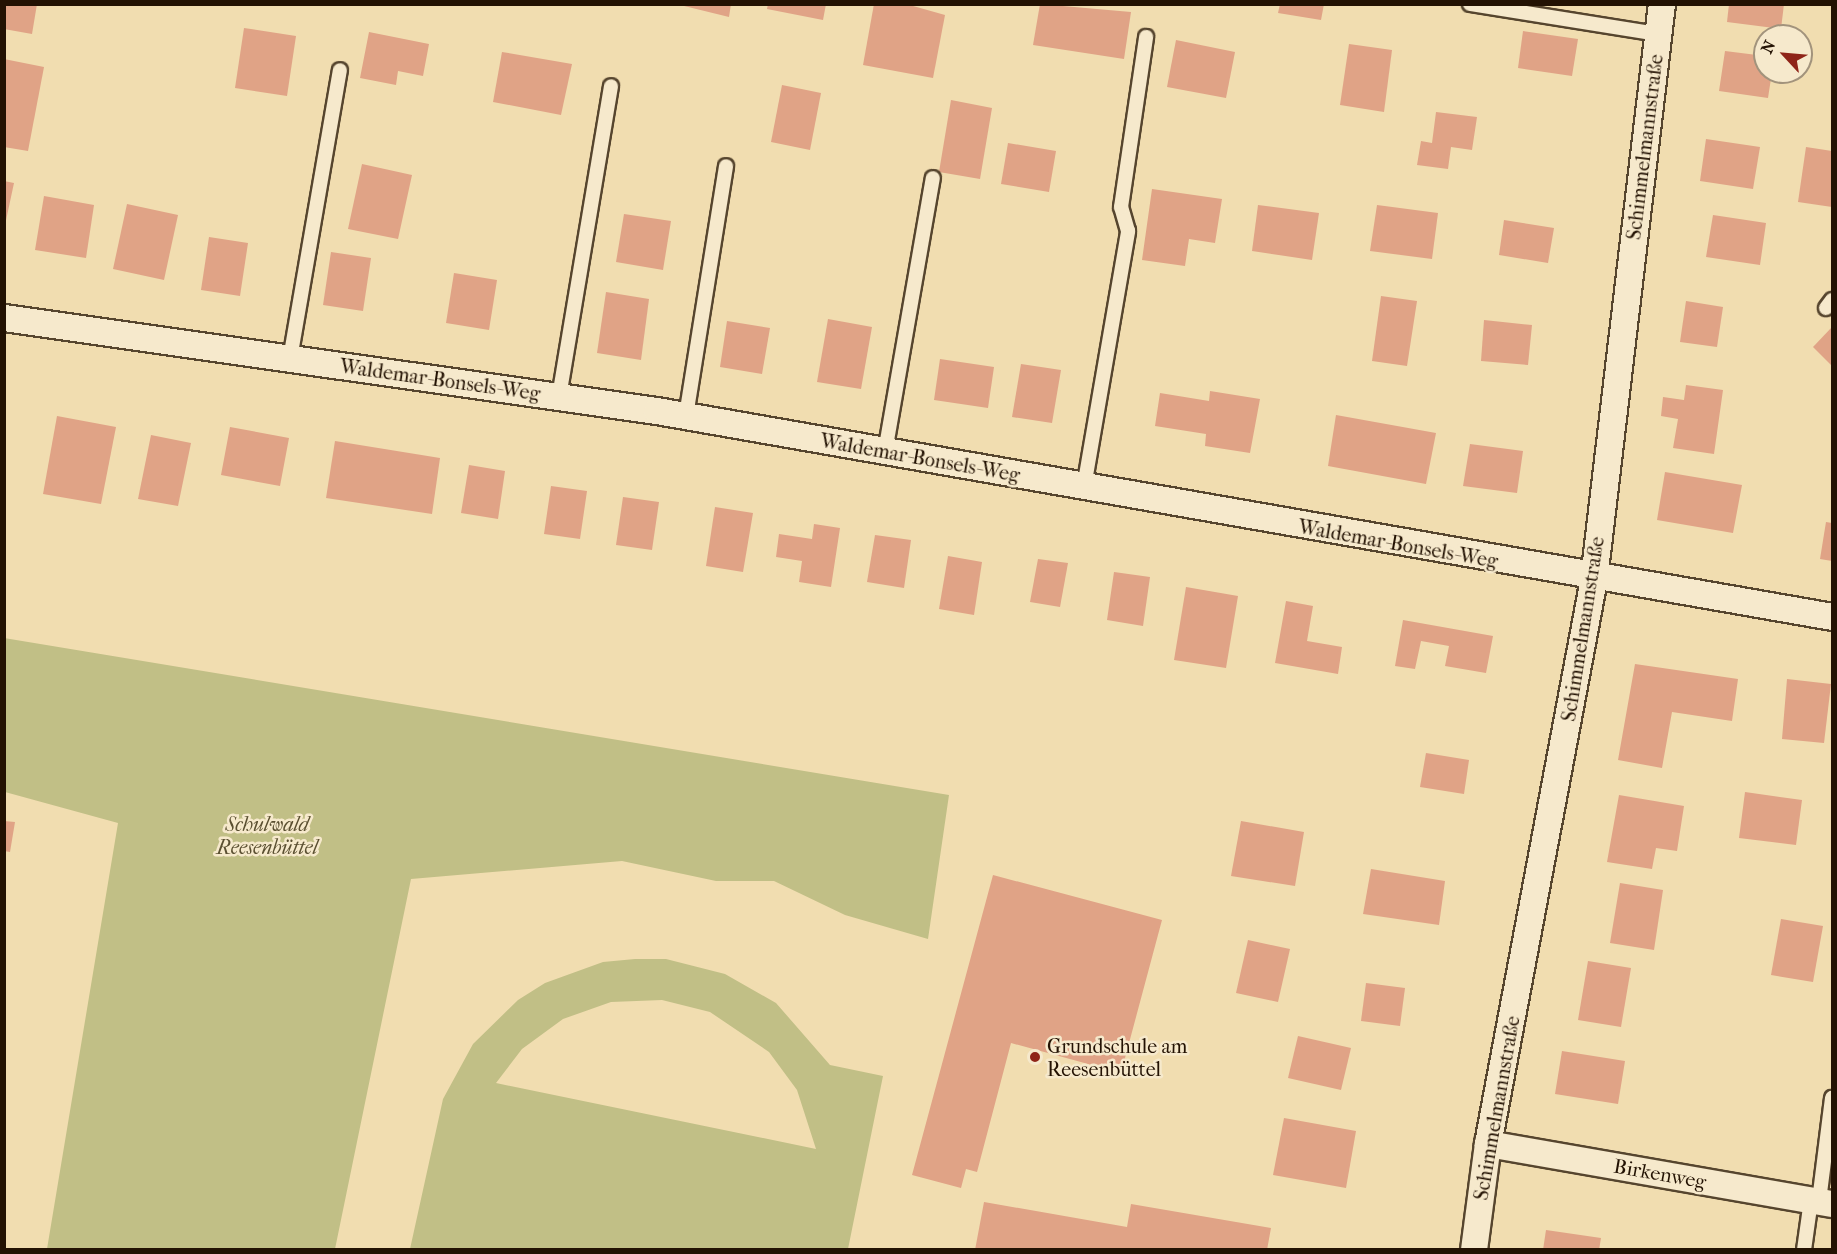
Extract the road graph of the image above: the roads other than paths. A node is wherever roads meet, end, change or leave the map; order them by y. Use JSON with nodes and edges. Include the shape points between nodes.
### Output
{"nodes":[{"id":1,"x":1470,"y":4,"type":"edge"},
{"id":2,"x":1662,"y":4,"type":"edge"},
{"id":3,"x":1658,"y":34,"type":"junction"},
{"id":4,"x":1146,"y":37,"type":"dead end"},
{"id":5,"x":340,"y":70,"type":"dead end"},
{"id":6,"x":611,"y":86,"type":"dead end"},
{"id":7,"x":726,"y":166,"type":"dead end"},
{"id":8,"x":933,"y":178,"type":"dead end"},
{"id":9,"x":4,"y":318,"type":"edge"},
{"id":10,"x":290,"y":359,"type":"junction"},
{"id":11,"x":559,"y":397,"type":"junction"},
{"id":12,"x":686,"y":416,"type":"junction"},
{"id":13,"x":885,"y":452,"type":"junction"},
{"id":14,"x":1084,"y":487,"type":"junction"},
{"id":15,"x":1594,"y":579,"type":"junction"},
{"id":16,"x":1833,"y":617,"type":"edge"},
{"id":17,"x":1833,"y":1098,"type":"edge"},
{"id":18,"x":1488,"y":1144,"type":"junction"},
{"id":19,"x":1821,"y":1202,"type":"edge"},
{"id":20,"x":1474,"y":1250,"type":"edge"},
{"id":21,"x":1804,"y":1250,"type":"edge"}],
"edges":[{"from":1,"to":3,"type":"lane"},
{"from":2,"to":3,"type":"street","name":"Schimmelmannstraße"},
{"from":3,"to":15,"type":"street","name":"Schimmelmannstraße"},
{"from":4,"to":14,"type":"lane","via":[[1121,207],[1128,231]]},
{"from":5,"to":10,"type":"lane"},
{"from":6,"to":11,"type":"lane"},
{"from":7,"to":12,"type":"lane"},
{"from":8,"to":13,"type":"lane"},
{"from":9,"to":10,"type":"street","name":"Waldemar-Bonsels-Weg"},
{"from":10,"to":11,"type":"street","name":"Waldemar-Bonsels-Weg"},
{"from":11,"to":12,"type":"street","name":"Waldemar-Bonsels-Weg"},
{"from":12,"to":13,"type":"street","name":"Waldemar-Bonsels-Weg"},
{"from":13,"to":14,"type":"street","name":"Waldemar-Bonsels-Weg"},
{"from":14,"to":15,"type":"street","name":"Waldemar-Bonsels-Weg"},
{"from":15,"to":16,"type":"street","name":"Waldemar-Bonsels-Weg"},
{"from":15,"to":18,"type":"street","name":"Schimmelmannstraße"},
{"from":17,"to":19,"type":"lane"},
{"from":18,"to":19,"type":"street","name":"Birkenweg"},
{"from":18,"to":20,"type":"street","name":"Schimmelmannstraße"},
{"from":19,"to":21,"type":"lane"}]}
